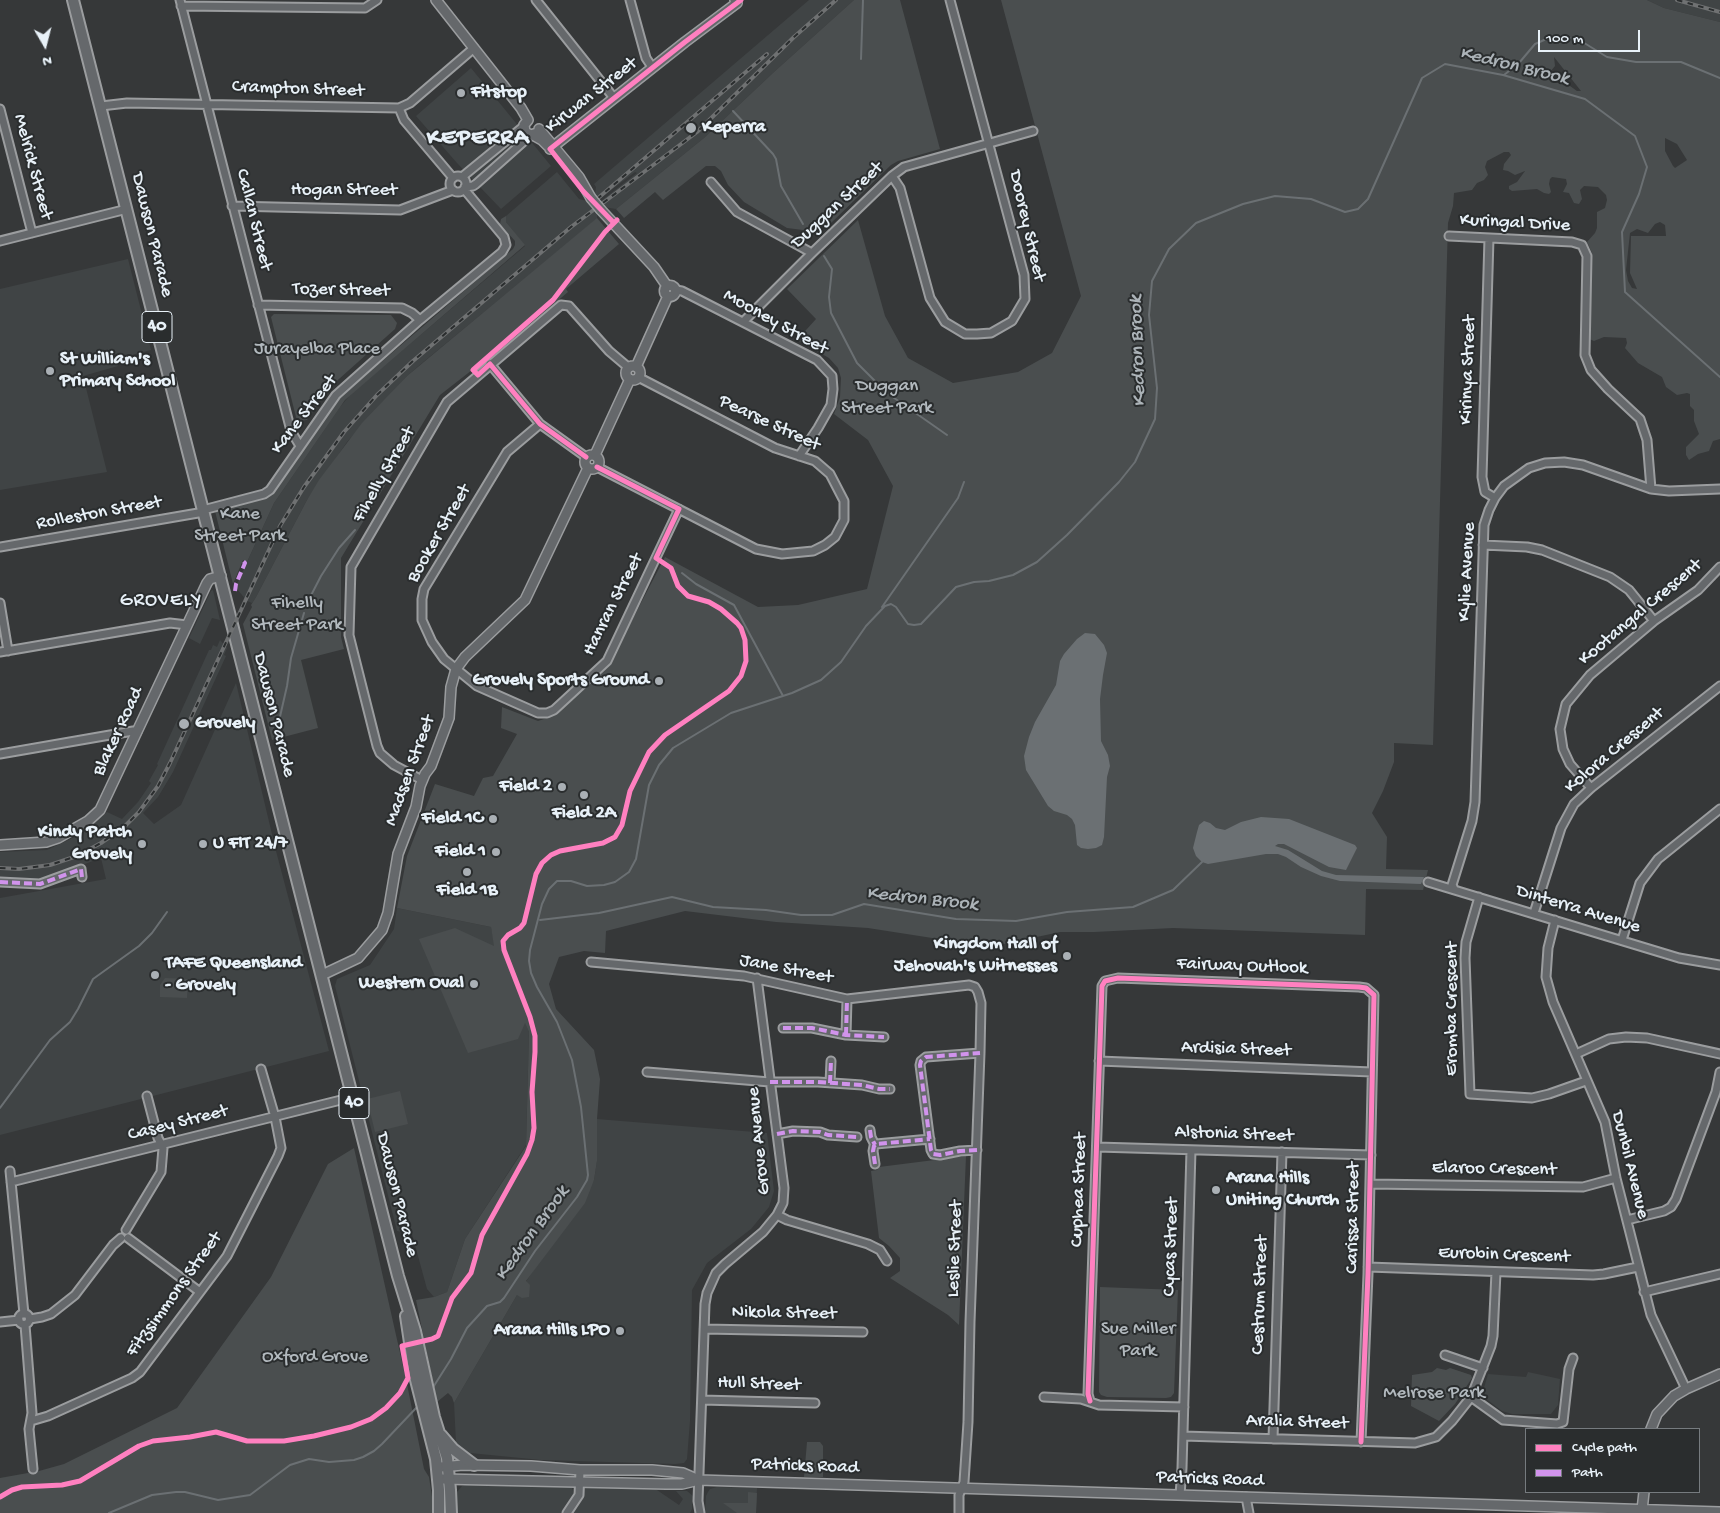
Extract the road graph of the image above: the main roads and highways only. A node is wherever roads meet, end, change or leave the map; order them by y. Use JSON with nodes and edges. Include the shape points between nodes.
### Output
{"nodes":[{"id":1,"x":73,"y":0,"type":"edge"},
{"id":2,"x":430,"y":1421,"type":"junction"},
{"id":3,"x":440,"y":1434,"type":"junction"},
{"id":4,"x":474,"y":1465,"type":"road end"},
{"id":5,"x":439,"y":1513,"type":"edge"},
{"id":6,"x":451,"y":1513,"type":"edge"}],
"edges":[{"from":1,"to":2,"type":"main road","name":"Dawson Parade","number":"40","via":[[403,1293],[409,1344]]},
{"from":2,"to":3,"type":"main road","name":"Dawson Parade","number":"40"},
{"from":2,"to":5,"type":"main road","name":"Dawson Parade","number":"40"},
{"from":3,"to":4,"type":"main road"},
{"from":3,"to":6,"type":"main road","name":"Dawson Parade","number":"40","via":[[448,1466]]}]}
